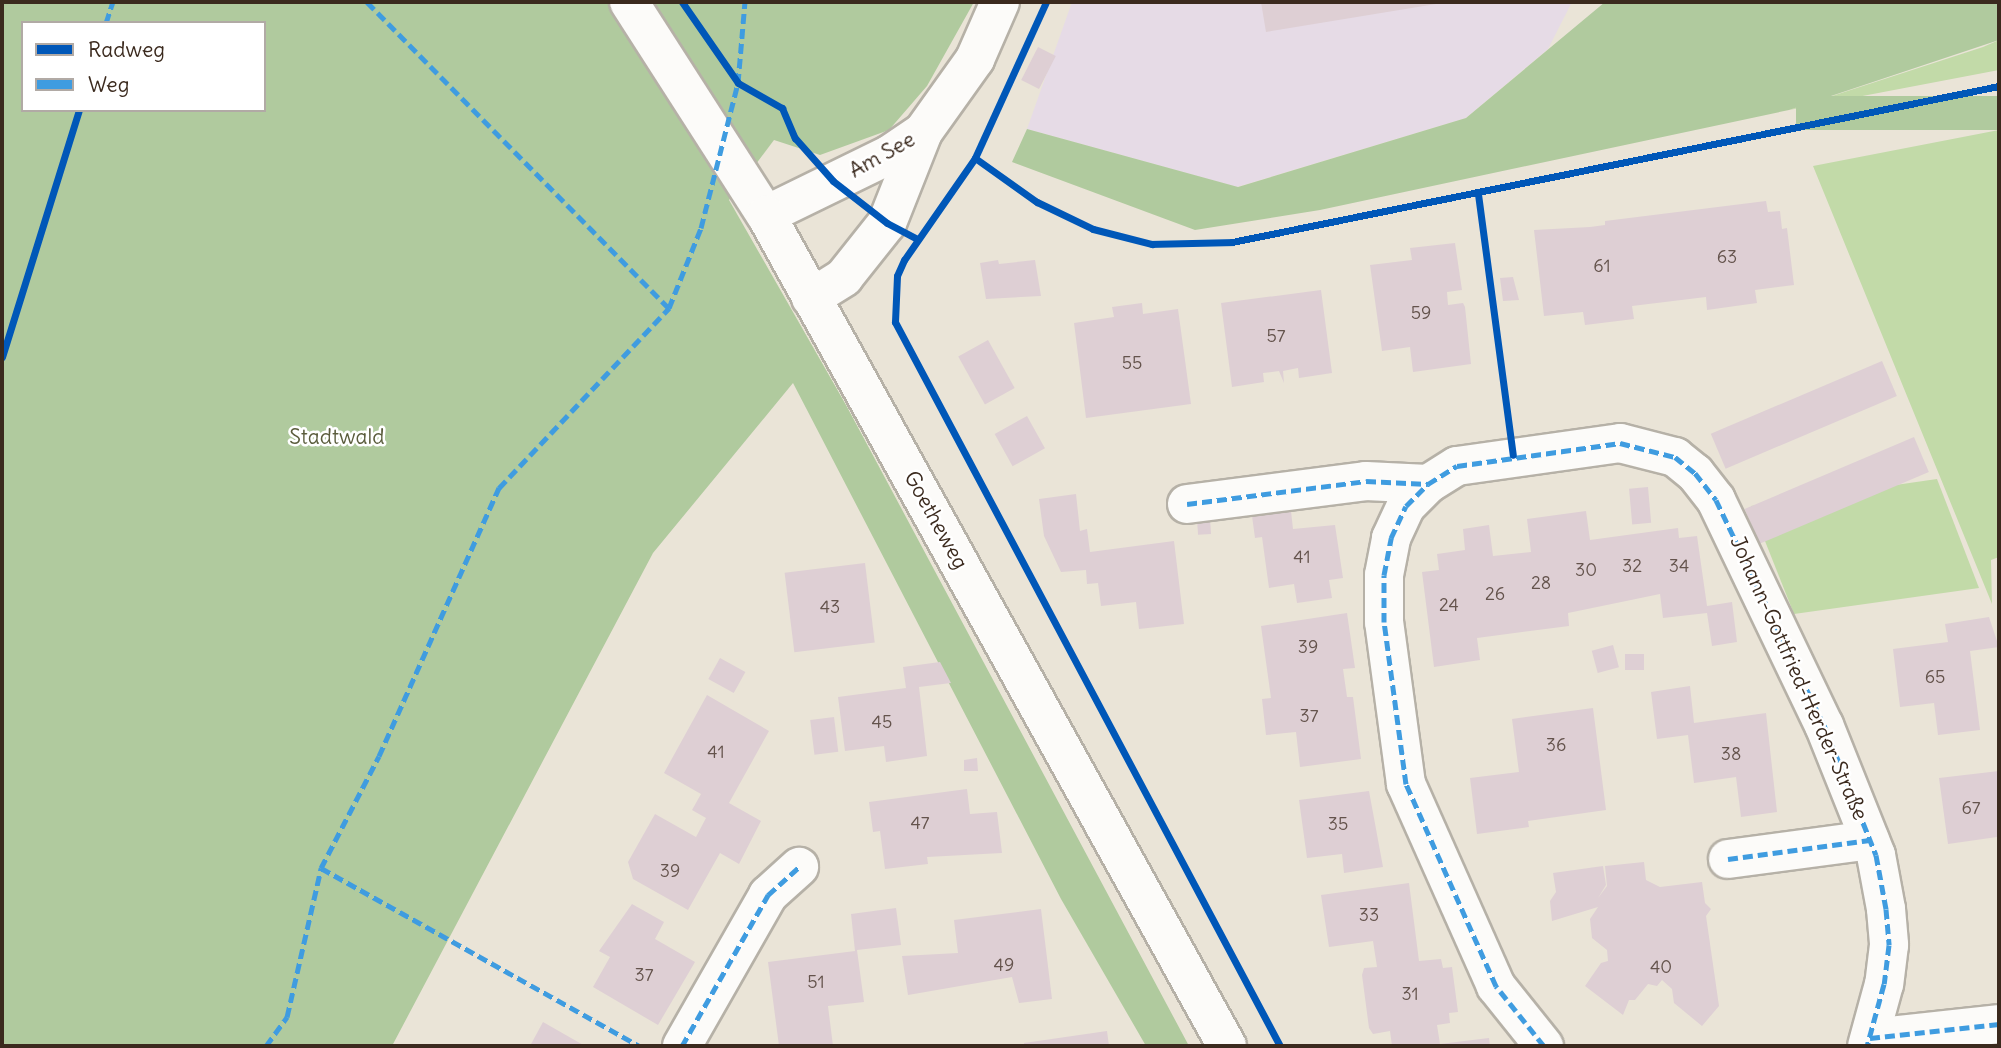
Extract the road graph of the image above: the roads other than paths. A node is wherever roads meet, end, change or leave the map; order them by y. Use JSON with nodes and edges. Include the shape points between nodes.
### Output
{"nodes":[{"id":1,"x":629,"y":2,"type":"edge"},
{"id":2,"x":1000,"y":2,"type":"edge"},
{"id":3,"x":923,"y":132,"type":"junction"},
{"id":4,"x":766,"y":215,"type":"junction"},
{"id":5,"x":811,"y":298,"type":"junction"},
{"id":6,"x":1428,"y":484,"type":"junction"},
{"id":7,"x":1187,"y":504,"type":"dead end"},
{"id":8,"x":1870,"y":840,"type":"junction"},
{"id":9,"x":1728,"y":859,"type":"dead end"},
{"id":10,"x":799,"y":867,"type":"dead end"},
{"id":11,"x":1999,"y":1024,"type":"edge"},
{"id":12,"x":1868,"y":1042,"type":"edge"},
{"id":13,"x":682,"y":1046,"type":"edge"},
{"id":14,"x":1227,"y":1046,"type":"edge"},
{"id":15,"x":1545,"y":1046,"type":"edge"}],
"edges":[{"from":1,"to":4,"type":"street","name":"Goetheweg"},
{"from":2,"to":3,"type":"street","name":"Am See","via":[[975,59]]},
{"from":3,"to":4,"type":"street","name":"Am See","via":[[888,155]]},
{"from":3,"to":5,"type":"street","name":"Am See","via":[[887,223],[844,277]]},
{"from":4,"to":5,"type":"street","name":"Goetheweg"},
{"from":5,"to":14,"type":"street","name":"Goetheweg"},
{"from":6,"to":7,"type":"street","via":[[1366,481]]},
{"from":6,"to":8,"type":"street","name":"Johann-Gottfried-Herder-Straße","via":[[1457,466],[1484,459],[1620,443],[1650,447],[1695,472],[1740,542],[1824,725]]},
{"from":6,"to":15,"type":"street","name":"Johann-Gottfried-Herder-Straße","via":[[1406,506],[1391,538],[1384,575],[1384,622],[1406,784],[1496,986]]},
{"from":8,"to":9,"type":"street","name":"Johann-Gottfried-Herder-Straße"},
{"from":8,"to":12,"type":"street","name":"Johann-Gottfried-Herder-Straße","via":[[1889,945]]},
{"from":10,"to":13,"type":"street","via":[[768,895]]},
{"from":11,"to":12,"type":"street","name":"Johann-Gottfried-Herder-Straße"}]}
